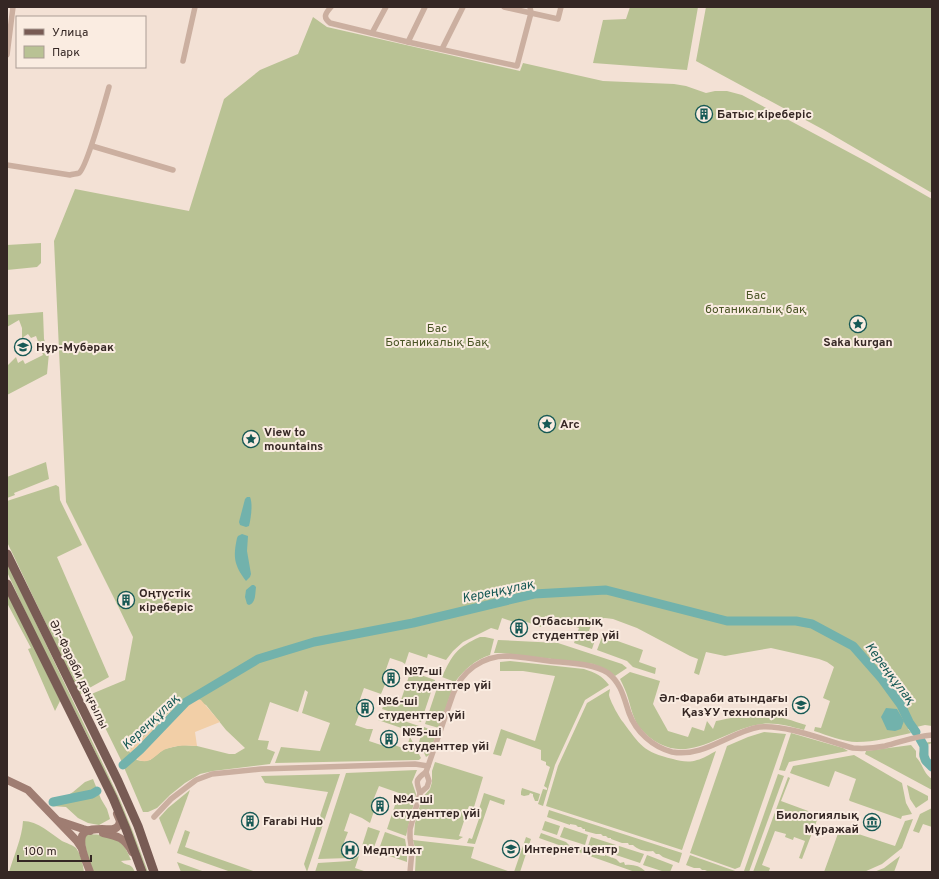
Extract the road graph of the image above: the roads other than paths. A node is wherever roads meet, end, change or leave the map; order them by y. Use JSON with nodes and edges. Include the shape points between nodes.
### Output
{"nodes":[{"id":1,"x":13,"y":7,"type":"edge"},
{"id":2,"x":195,"y":7,"type":"edge"},
{"id":3,"x":332,"y":7,"type":"edge"},
{"id":4,"x":386,"y":7,"type":"edge"},
{"id":5,"x":424,"y":7,"type":"edge"},
{"id":6,"x":463,"y":7,"type":"edge"},
{"id":7,"x":504,"y":7,"type":"edge"},
{"id":8,"x":561,"y":7,"type":"edge"},
{"id":9,"x":531,"y":10,"type":"edge"},
{"id":10,"x":372,"y":33,"type":"junction"},
{"id":11,"x":408,"y":42,"type":"junction"},
{"id":12,"x":442,"y":49,"type":"junction"},
{"id":13,"x":7,"y":55,"type":"edge"},
{"id":14,"x":183,"y":61,"type":"dead end"},
{"id":15,"x":109,"y":87,"type":"dead end"},
{"id":16,"x":92,"y":146,"type":"junction"},
{"id":17,"x":7,"y":165,"type":"edge"},
{"id":18,"x":173,"y":170,"type":"dead end"},
{"id":19,"x":7,"y":554,"type":"edge"},
{"id":20,"x":7,"y":584,"type":"edge"},
{"id":21,"x":932,"y":735,"type":"edge"},
{"id":22,"x":428,"y":766,"type":"junction"},
{"id":23,"x":426,"y":772,"type":"junction"},
{"id":24,"x":7,"y":780,"type":"edge"},
{"id":25,"x":420,"y":794,"type":"junction"},
{"id":26,"x":113,"y":798,"type":"junction"},
{"id":27,"x":154,"y":817,"type":"dead end"},
{"id":28,"x":57,"y":820,"type":"junction"},
{"id":29,"x":84,"y":832,"type":"junction"},
{"id":30,"x":82,"y":849,"type":"junction"},
{"id":31,"x":141,"y":870,"type":"edge"},
{"id":32,"x":90,"y":872,"type":"edge"},
{"id":33,"x":154,"y":872,"type":"edge"},
{"id":34,"x":410,"y":872,"type":"edge"}],
"edges":[{"from":1,"to":13,"type":"street"},
{"from":2,"to":14,"type":"street"},
{"from":3,"to":10,"type":"street","via":[[325,17],[330,23]]},
{"from":4,"to":10,"type":"street"},
{"from":5,"to":11,"type":"street"},
{"from":6,"to":12,"type":"street"},
{"from":7,"to":9,"type":"street"},
{"from":8,"to":9,"type":"street","via":[[558,19]]},
{"from":9,"to":12,"type":"street","via":[[516,66]]},
{"from":10,"to":11,"type":"street"},
{"from":11,"to":12,"type":"street"},
{"from":15,"to":16,"type":"street"},
{"from":16,"to":17,"type":"street","via":[[83,169],[78,174]]},
{"from":16,"to":18,"type":"street"},
{"from":19,"to":33,"type":"main road","name":"Әл-Фараби даңғылы","via":[[121,788]]},
{"from":20,"to":26,"type":"main road","name":"Әл-Фараби даңғылы"},
{"from":21,"to":22,"type":"street","via":[[921,735],[886,746],[863,749],[790,730],[760,727],[692,752],[672,752],[641,734],[635,726],[617,682],[598,668],[499,656],[480,662],[456,685]]},
{"from":22,"to":23,"type":"street"},
{"from":22,"to":27,"type":"street","via":[[415,764],[261,768],[212,774],[196,780],[171,799]]},
{"from":23,"to":25,"type":"street","via":[[429,781]]},
{"from":23,"to":25,"type":"street","via":[[417,780]]},
{"from":24,"to":28,"type":"street","via":[[28,790]]},
{"from":25,"to":34,"type":"street","via":[[410,829]]},
{"from":26,"to":29,"type":"street","via":[[119,825],[115,829]]},
{"from":26,"to":31,"type":"main road","name":"Әл-Фараби даңғылы"},
{"from":28,"to":29,"type":"street"},
{"from":28,"to":30,"type":"street","via":[[77,840]]},
{"from":29,"to":30,"type":"street"},
{"from":29,"to":31,"type":"street","via":[[113,835],[124,840]]},
{"from":30,"to":32,"type":"street"}]}
